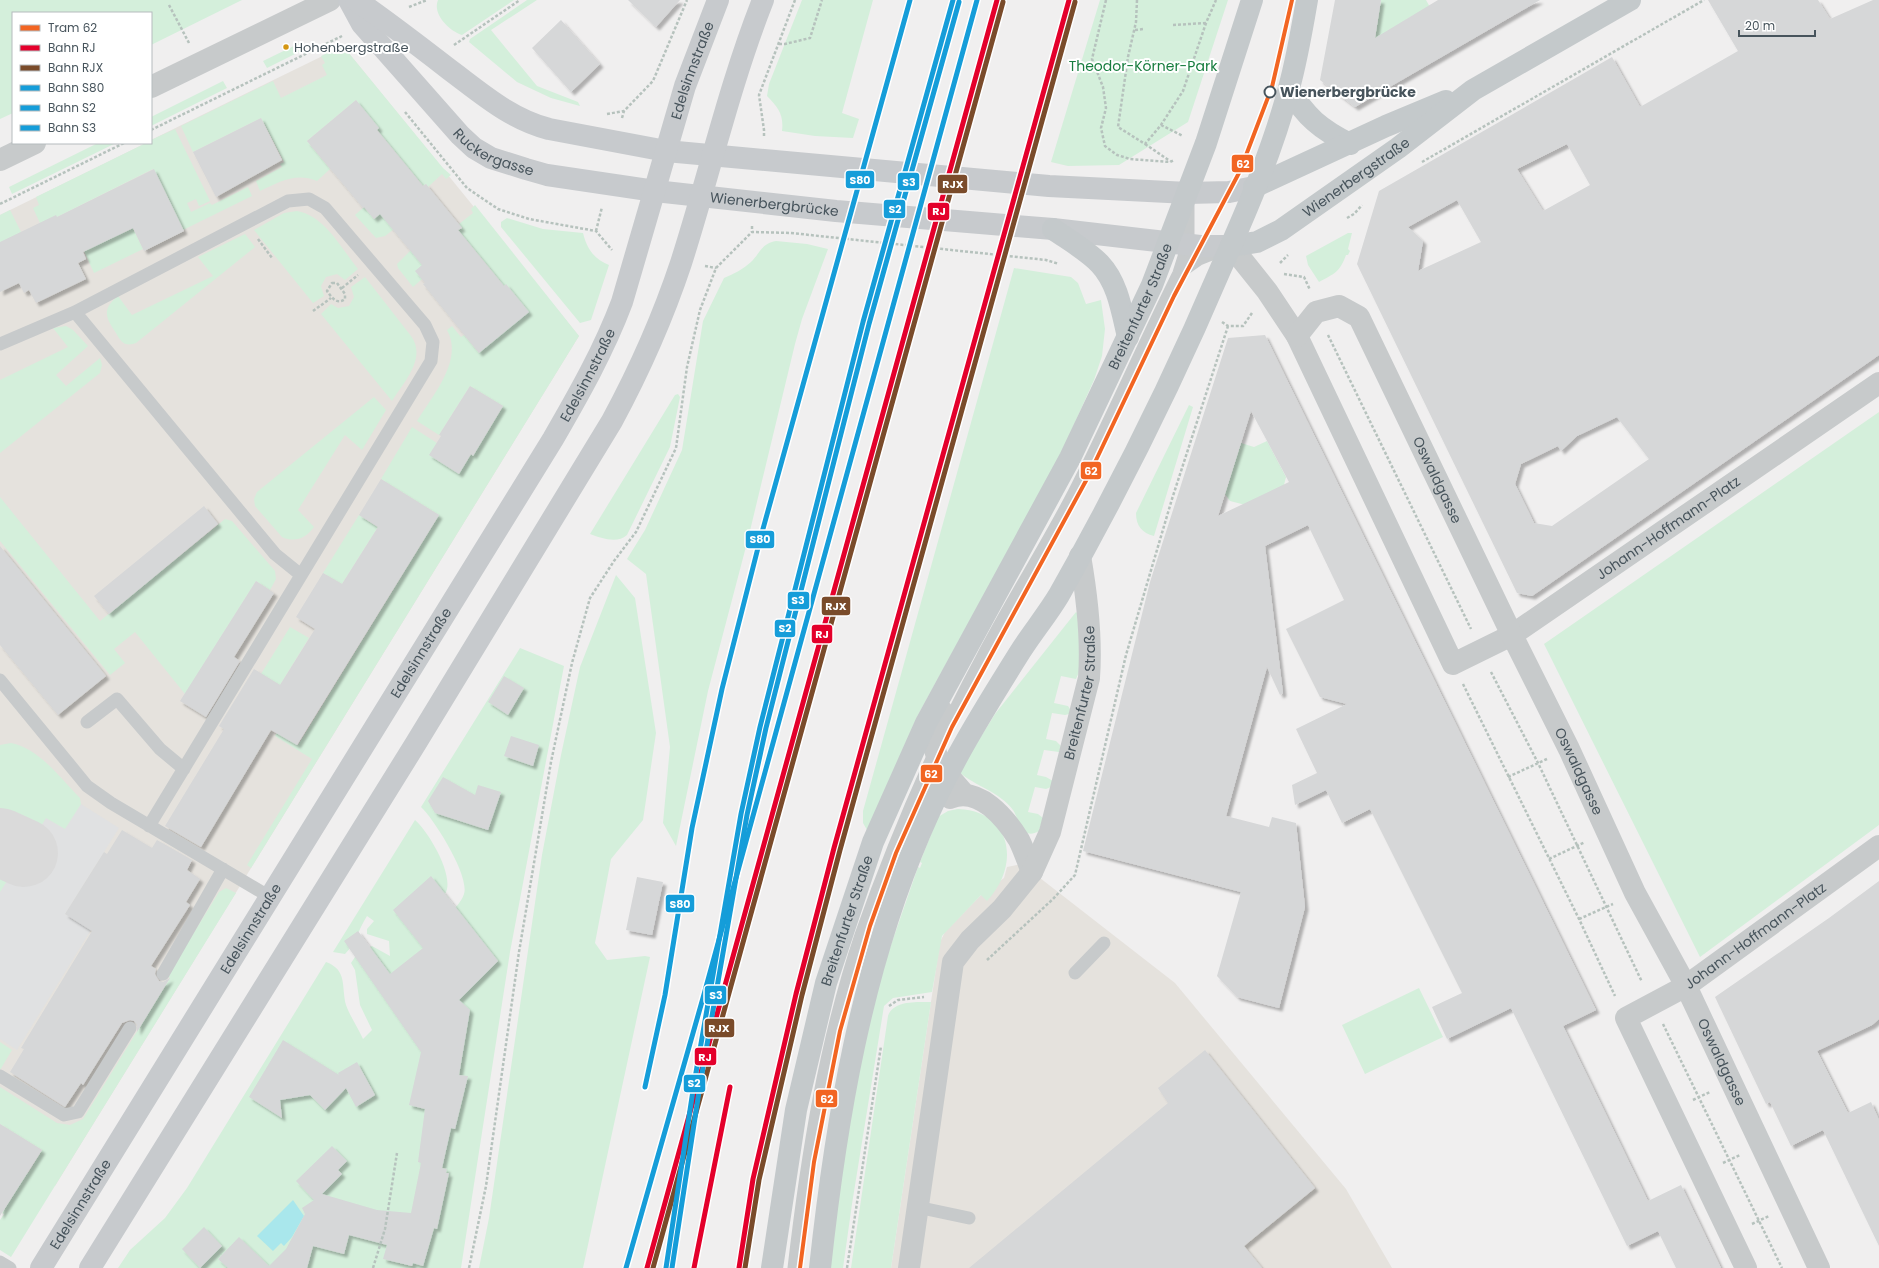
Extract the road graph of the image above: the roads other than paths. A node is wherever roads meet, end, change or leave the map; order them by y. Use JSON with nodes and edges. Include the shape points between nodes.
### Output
{"nodes":[{"id":1,"x":330,"y":0,"type":"edge"},
{"id":2,"x":349,"y":0,"type":"edge"},
{"id":3,"x":356,"y":0,"type":"edge"},
{"id":4,"x":718,"y":0,"type":"edge"},
{"id":5,"x":763,"y":0,"type":"edge"},
{"id":6,"x":1252,"y":0,"type":"edge"},
{"id":7,"x":1307,"y":0,"type":"edge"},
{"id":8,"x":1630,"y":0,"type":"edge"},
{"id":9,"x":152,"y":86,"type":"edge"},
{"id":10,"x":1289,"y":89,"type":"junction"},
{"id":11,"x":1473,"y":90,"type":"junction"},
{"id":12,"x":33,"y":144,"type":"edge"},
{"id":13,"x":1350,"y":144,"type":"junction"},
{"id":14,"x":666,"y":151,"type":"junction"},
{"id":15,"x":712,"y":156,"type":"junction"},
{"id":16,"x":0,"y":160,"type":"edge"},
{"id":17,"x":1254,"y":187,"type":"junction"},
{"id":18,"x":656,"y":191,"type":"junction"},
{"id":19,"x":1188,"y":193,"type":"junction"},
{"id":20,"x":700,"y":195,"type":"junction"},
{"id":21,"x":1053,"y":229,"type":"junction"},
{"id":22,"x":1179,"y":244,"type":"junction"},
{"id":23,"x":1231,"y":246,"type":"junction"},
{"id":24,"x":1179,"y":273,"type":"junction"},
{"id":25,"x":75,"y":312,"type":"junction"},
{"id":26,"x":1297,"y":336,"type":"junction"},
{"id":27,"x":1128,"y":337,"type":"junction"},
{"id":28,"x":0,"y":344,"type":"edge"},
{"id":29,"x":1879,"y":383,"type":"edge"},
{"id":30,"x":1080,"y":556,"type":"junction"},
{"id":31,"x":301,"y":575,"type":"junction"},
{"id":32,"x":995,"y":599,"type":"junction"},
{"id":33,"x":1512,"y":635,"type":"junction"},
{"id":34,"x":0,"y":680,"type":"edge"},
{"id":35,"x":87,"y":722,"type":"dead end"},
{"id":36,"x":935,"y":750,"type":"junction"},
{"id":37,"x":184,"y":769,"type":"junction"},
{"id":38,"x":948,"y":775,"type":"junction"},
{"id":39,"x":965,"y":795,"type":"junction"},
{"id":40,"x":929,"y":813,"type":"junction"},
{"id":41,"x":149,"y":826,"type":"junction"},
{"id":42,"x":1879,"y":846,"type":"edge"},
{"id":43,"x":223,"y":869,"type":"junction"},
{"id":44,"x":1032,"y":872,"type":"junction"},
{"id":45,"x":270,"y":897,"type":"junction"},
{"id":46,"x":1104,"y":943,"type":"dead end"},
{"id":47,"x":1075,"y":973,"type":"dead end"},
{"id":48,"x":163,"y":974,"type":"dead end"},
{"id":49,"x":1686,"y":986,"type":"junction"},
{"id":50,"x":130,"y":1028,"type":"dead end"},
{"id":51,"x":0,"y":1076,"type":"edge"},
{"id":52,"x":917,"y":1207,"type":"junction"},
{"id":53,"x":969,"y":1218,"type":"dead end"},
{"id":54,"x":0,"y":1262,"type":"edge"},
{"id":55,"x":10,"y":1268,"type":"edge"},
{"id":56,"x":41,"y":1268,"type":"edge"},
{"id":57,"x":90,"y":1268,"type":"edge"},
{"id":58,"x":772,"y":1268,"type":"edge"},
{"id":59,"x":794,"y":1268,"type":"edge"},
{"id":60,"x":820,"y":1268,"type":"edge"},
{"id":61,"x":909,"y":1268,"type":"edge"},
{"id":62,"x":1746,"y":1268,"type":"edge"},
{"id":63,"x":1819,"y":1268,"type":"edge"}],
"edges":[{"from":1,"to":9,"type":"street"},
{"from":2,"to":18,"type":"main road","name":"Ruckergasse","via":[[362,24],[474,148],[491,158],[547,175]]},
{"from":3,"to":14,"type":"main road","via":[[489,100],[532,125]]},
{"from":4,"to":14,"type":"main road","name":"Edelsinnstraße","via":[[689,74]]},
{"from":5,"to":15,"type":"main road"},
{"from":6,"to":19,"type":"main road","name":"Breitenfurter Straße"},
{"from":7,"to":10,"type":"main road"},
{"from":8,"to":11,"type":"main road","name":"Wienerbergstraße"},
{"from":10,"to":13,"type":"main road","via":[[1312,120],[1332,135]]},
{"from":10,"to":17,"type":"main road"},
{"from":11,"to":13,"type":"main road","name":"Wienerbergstraße","via":[[1386,126]]},
{"from":11,"to":23,"type":"main road","name":"Wienerbergstraße","via":[[1398,148],[1281,230],[1257,242]]},
{"from":12,"to":16,"type":"street"},
{"from":13,"to":17,"type":"main road","name":"Wienerbergstraße"},
{"from":14,"to":15,"type":"main road"},
{"from":14,"to":18,"type":"main road","name":"Edelsinnstraße"},
{"from":15,"to":19,"type":"main road","via":[[1063,187]]},
{"from":15,"to":20,"type":"main road"},
{"from":17,"to":19,"type":"main road","via":[[1229,192]]},
{"from":17,"to":23,"type":"main road"},
{"from":18,"to":20,"type":"main road","name":"Ruckergasse"},
{"from":18,"to":45,"type":"main road","name":"Edelsinnstraße","via":[[611,332],[581,390]]},
{"from":19,"to":22,"type":"main road","name":"Breitenfurter Straße"},
{"from":20,"to":21,"type":"main road","name":"Wienerbergbrücke","via":[[798,207]]},
{"from":20,"to":57,"type":"main road","via":[[674,282],[641,363],[612,421],[408,756]]},
{"from":21,"to":22,"type":"main road","name":"Wienerbergbrücke"},
{"from":21,"to":27,"type":"main road","via":[[1100,263],[1121,306]]},
{"from":22,"to":23,"type":"main road","name":"Wienerbergbrücke"},
{"from":22,"to":24,"type":"lane","name":"Breitenfurter Straße"},
{"from":22,"to":27,"type":"main road","name":"Breitenfurter Straße","via":[[1152,285]]},
{"from":23,"to":24,"type":"lane","via":[[1199,258]]},
{"from":23,"to":26,"type":"street","via":[[1267,291]]},
{"from":23,"to":30,"type":"main road","via":[[1194,333],[1127,471]]},
{"from":24,"to":36,"type":"lane","name":"Breitenfurter Straße","via":[[1074,494],[982,656]]},
{"from":25,"to":28,"type":"lane"},
{"from":25,"to":31,"type":"lane","via":[[274,554]]},
{"from":25,"to":31,"type":"lane","via":[[288,201],[309,199],[325,208],[425,326],[433,342],[430,361]]},
{"from":26,"to":33,"type":"street","name":"Johann-Hoffmann-Platz","via":[[1453,664]]},
{"from":26,"to":33,"type":"street","name":"Oswaldgasse","via":[[1316,312],[1339,306],[1359,316]]},
{"from":27,"to":32,"type":"main road","name":"Breitenfurter Straße","via":[[1070,458]]},
{"from":29,"to":33,"type":"street","name":"Johann-Hoffmann-Platz"},
{"from":30,"to":38,"type":"main road","via":[[1056,600],[967,736]]},
{"from":30,"to":44,"type":"street","name":"Breitenfurter Straße","via":[[1088,599],[1089,678],[1050,832]]},
{"from":31,"to":37,"type":"lane"},
{"from":32,"to":36,"type":"street","name":"Breitenfurter Straße","via":[[996,608],[930,734]]},
{"from":32,"to":58,"type":"main road","name":"Breitenfurter Straße","via":[[926,723],[873,842],[824,991],[796,1110]]},
{"from":33,"to":49,"type":"street","name":"Oswaldgasse","via":[[1569,749],[1634,893]]},
{"from":34,"to":41,"type":"lane","via":[[87,786]]},
{"from":35,"to":37,"type":"lane","via":[[117,699],[160,749]]},
{"from":36,"to":38,"type":"street","name":"Breitenfurter Straße","via":[[940,766]]},
{"from":36,"to":59,"type":"lane","name":"Breitenfurter Straße","via":[[902,824],[861,937],[835,1027],[816,1118]]},
{"from":37,"to":41,"type":"lane"},
{"from":38,"to":39,"type":"street","name":"Breitenfurter Straße"},
{"from":38,"to":40,"type":"main road"},
{"from":39,"to":40,"type":"street","via":[[954,796],[940,802]]},
{"from":39,"to":44,"type":"street","name":"Breitenfurter Straße","via":[[990,805],[1006,822],[1019,841]]},
{"from":40,"to":60,"type":"main road","via":[[889,916],[855,1037],[838,1125]]},
{"from":41,"to":43,"type":"lane"},
{"from":42,"to":49,"type":"street","name":"Johann-Hoffmann-Platz"},
{"from":43,"to":45,"type":"lane"},
{"from":43,"to":48,"type":"lane"},
{"from":44,"to":52,"type":"street","name":"Breitenfurter Straße","via":[[1002,909],[970,940],[954,962]]},
{"from":45,"to":56,"type":"main road","name":"Edelsinnstraße"},
{"from":46,"to":47,"type":"lane"},
{"from":49,"to":62,"type":"street","name":"Johann-Hoffmann-Platz","via":[[1626,1018]]},
{"from":49,"to":63,"type":"street","name":"Oswaldgasse"},
{"from":50,"to":51,"type":"lane","via":[[78,1112],[64,1115]]},
{"from":52,"to":53,"type":"lane"},
{"from":52,"to":61,"type":"street","name":"Breitenfurter Straße"},
{"from":54,"to":55,"type":"lane"}]}
